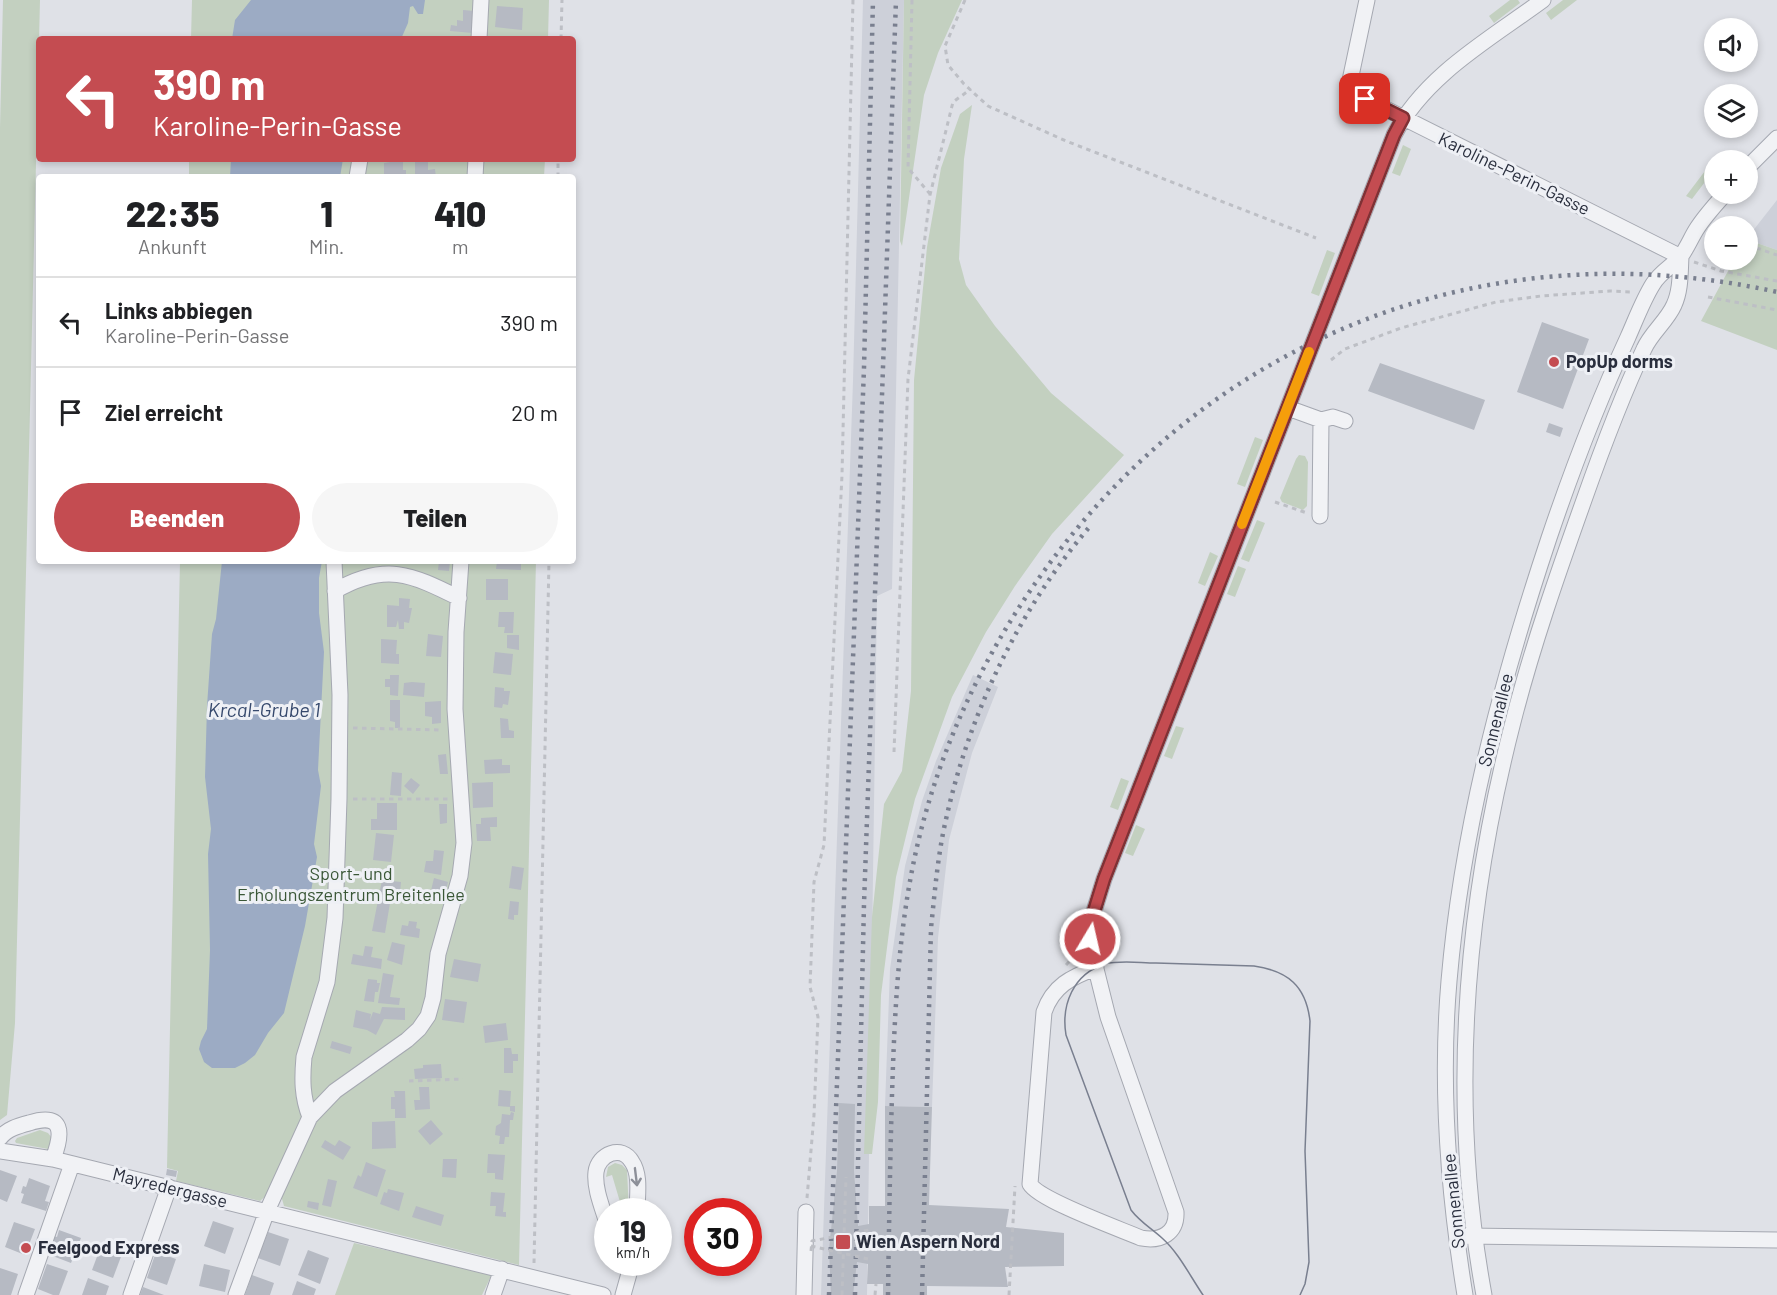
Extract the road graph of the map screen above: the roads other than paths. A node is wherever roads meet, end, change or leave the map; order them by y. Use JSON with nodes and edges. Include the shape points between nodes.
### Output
{"nodes":[{"id":1,"x":481,"y":0,"type":"edge"},
{"id":2,"x":1367,"y":0,"type":"edge"},
{"id":3,"x":1543,"y":0,"type":"edge"},
{"id":4,"x":479,"y":36,"type":"edge"},
{"id":5,"x":1403,"y":118,"type":"junction"},
{"id":6,"x":1777,"y":138,"type":"edge"},
{"id":7,"x":1758,"y":157,"type":"edge"},
{"id":8,"x":1717,"y":204,"type":"edge"},
{"id":9,"x":1681,"y":257,"type":"junction"},
{"id":10,"x":1288,"y":408,"type":"junction"},
{"id":11,"x":1321,"y":420,"type":"junction"},
{"id":12,"x":1345,"y":421,"type":"dead end"},
{"id":13,"x":1315,"y":514,"type":"road end"},
{"id":14,"x":334,"y":564,"type":"edge"},
{"id":15,"x":461,"y":564,"type":"edge"},
{"id":16,"x":335,"y":591,"type":"junction"},
{"id":17,"x":459,"y":598,"type":"junction"},
{"id":18,"x":1096,"y":968,"type":"junction"},
{"id":19,"x":310,"y":1117,"type":"junction"},
{"id":20,"x":0,"y":1138,"type":"edge"},
{"id":21,"x":0,"y":1151,"type":"edge"},
{"id":22,"x":53,"y":1159,"type":"junction"},
{"id":23,"x":72,"y":1164,"type":"junction"},
{"id":24,"x":169,"y":1187,"type":"junction"},
{"id":25,"x":600,"y":1198,"type":"edge"},
{"id":26,"x":637,"y":1198,"type":"edge"},
{"id":27,"x":267,"y":1211,"type":"junction"},
{"id":28,"x":806,"y":1212,"type":"road end"},
{"id":29,"x":1456,"y":1236,"type":"junction"},
{"id":30,"x":1475,"y":1236,"type":"junction"},
{"id":31,"x":1777,"y":1240,"type":"edge"},
{"id":32,"x":502,"y":1269,"type":"junction"},
{"id":33,"x":620,"y":1276,"type":"edge"},
{"id":34,"x":628,"y":1276,"type":"edge"},
{"id":35,"x":26,"y":1295,"type":"edge"},
{"id":36,"x":131,"y":1295,"type":"edge"},
{"id":37,"x":236,"y":1295,"type":"edge"},
{"id":38,"x":493,"y":1295,"type":"edge"},
{"id":39,"x":603,"y":1295,"type":"edge"},
{"id":40,"x":622,"y":1295,"type":"edge"},
{"id":41,"x":804,"y":1295,"type":"edge"},
{"id":42,"x":1465,"y":1295,"type":"edge"},
{"id":43,"x":1484,"y":1295,"type":"edge"}],
"edges":[{"from":1,"to":4,"type":"street"},
{"from":2,"to":5,"type":"street","name":"Karoline-Perin-Gasse","via":[[1348,90]]},
{"from":3,"to":5,"type":"street","via":[[1444,73]]},
{"from":5,"to":9,"type":"street","name":"Karoline-Perin-Gasse"},
{"from":5,"to":10,"type":"street"},
{"from":6,"to":7,"type":"street"},
{"from":8,"to":9,"type":"street","name":"Sonnenallee"},
{"from":9,"to":29,"type":"street","name":"Sonnenallee","via":[[1654,281],[1616,363],[1533,585],[1495,716],[1471,825],[1449,982],[1447,1126]]},
{"from":9,"to":30,"type":"street","via":[[1674,305],[1645,345],[1562,563],[1513,722],[1489,830],[1467,998],[1464,1086]]},
{"from":10,"to":11,"type":"street"},
{"from":10,"to":18,"type":"street","via":[[1104,879],[1091,921]]},
{"from":11,"to":12,"type":"street","via":[[1333,417]]},
{"from":11,"to":13,"type":"street"},
{"from":14,"to":16,"type":"street"},
{"from":15,"to":17,"type":"street"},
{"from":16,"to":17,"type":"street","via":[[387,572],[410,577]]},
{"from":16,"to":19,"type":"street","via":[[339,799],[332,946],[327,982],[302,1075]]},
{"from":17,"to":19,"type":"street","via":[[455,669],[462,861],[440,941],[428,1016],[407,1040],[335,1090]]},
{"from":18,"to":18,"type":"street","via":[[1063,983],[1044,1012],[1030,1184],[1059,1203],[1141,1238],[1157,1239],[1166,1236],[1175,1225],[1176,1212],[1108,1017]]},
{"from":19,"to":27,"type":"street"},
{"from":20,"to":22,"type":"street","via":[[14,1127],[42,1119],[52,1121],[60,1130]]},
{"from":21,"to":22,"type":"street","name":"Mayredergasse"},
{"from":22,"to":23,"type":"street","name":"Mayredergasse"},
{"from":23,"to":24,"type":"street","name":"Mayredergasse"},
{"from":23,"to":35,"type":"street"},
{"from":24,"to":27,"type":"street","name":"Mayredergasse"},
{"from":24,"to":36,"type":"street"},
{"from":25,"to":26,"type":"street","one_way":true,"via":[[596,1168],[600,1159],[616,1152],[632,1161]]},
{"from":27,"to":32,"type":"street","name":"Mayredergasse"},
{"from":27,"to":37,"type":"street"},
{"from":28,"to":41,"type":"street"},
{"from":29,"to":30,"type":"street"},
{"from":29,"to":42,"type":"street","name":"Sonnenallee"},
{"from":30,"to":31,"type":"street"},
{"from":30,"to":43,"type":"street"},
{"from":32,"to":38,"type":"street"},
{"from":32,"to":39,"type":"street","name":"Mayredergasse"},
{"from":33,"to":40,"type":"street"},
{"from":34,"to":40,"type":"street"}]}
